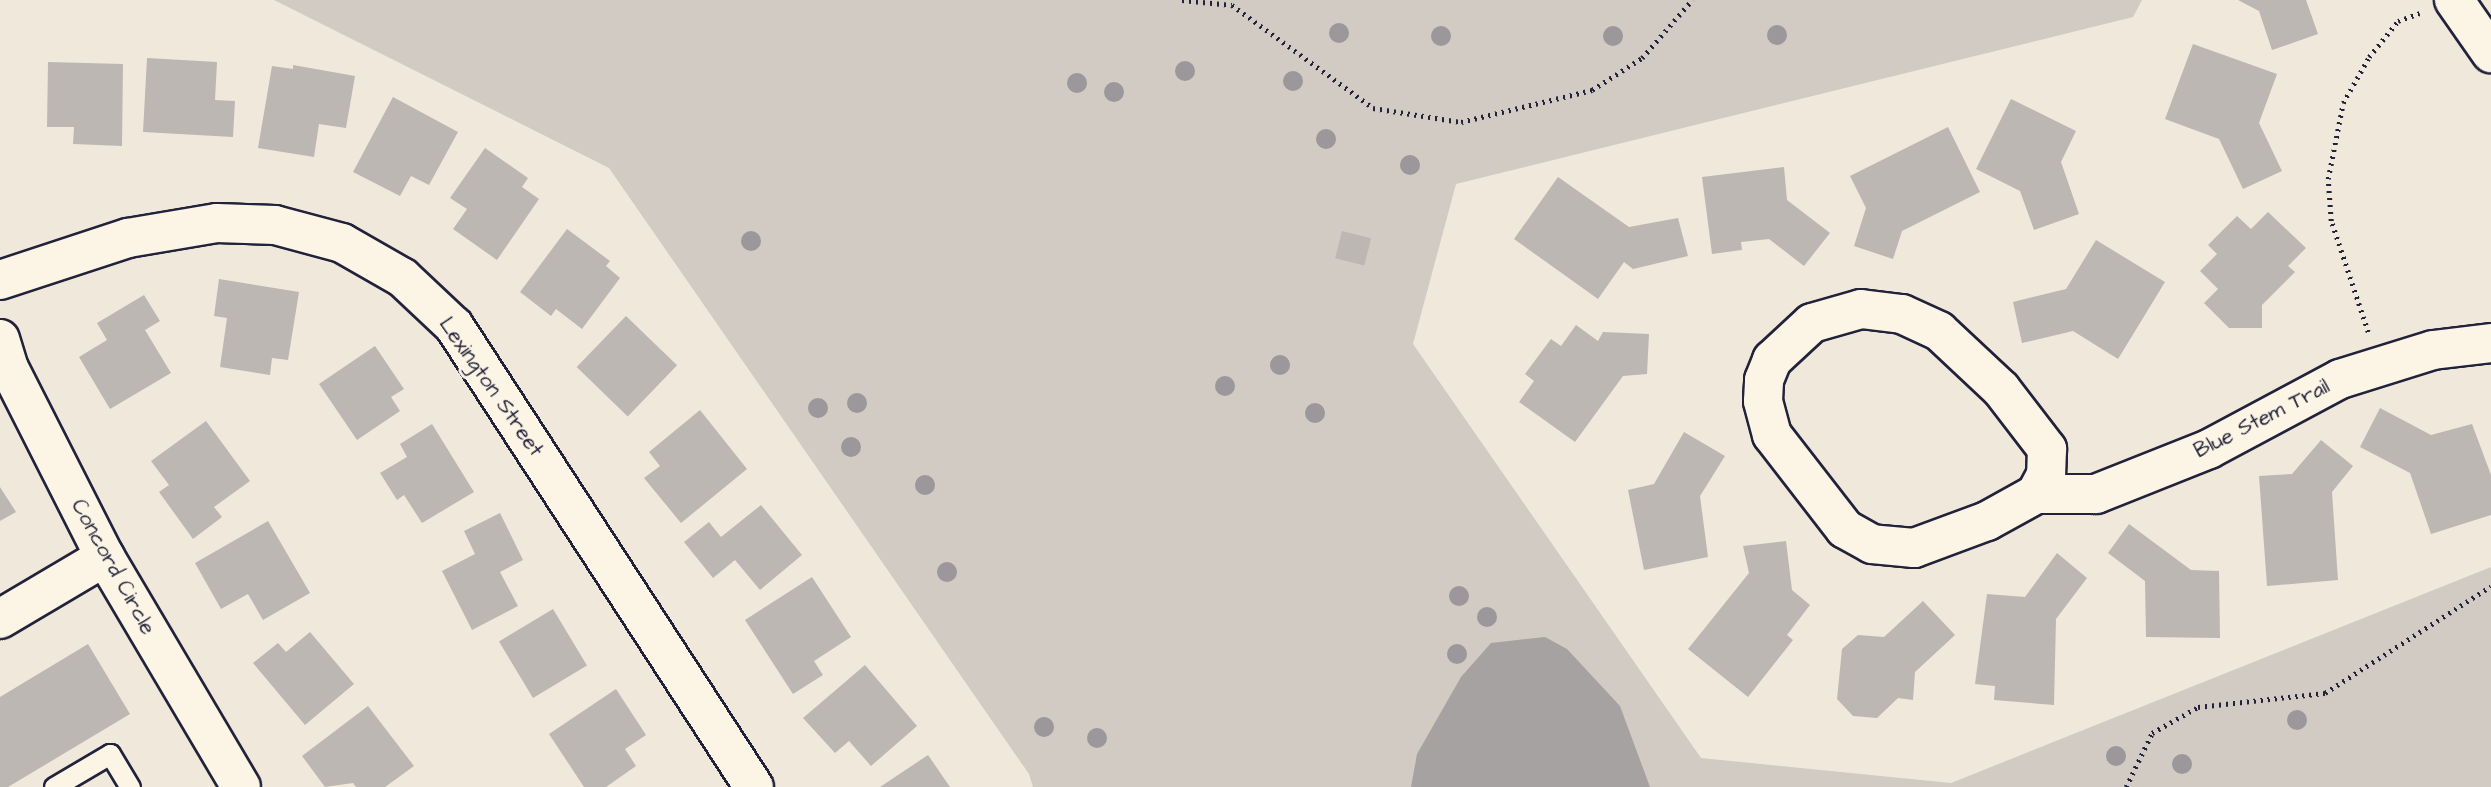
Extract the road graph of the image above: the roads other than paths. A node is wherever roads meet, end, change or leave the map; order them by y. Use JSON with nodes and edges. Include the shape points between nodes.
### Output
{"nodes":[{"id":1,"x":2443,"y":4,"type":"edge"},
{"id":2,"x":2491,"y":53,"type":"edge"},
{"id":3,"x":0,"y":280,"type":"edge"},
{"id":4,"x":0,"y":339,"type":"edge"},
{"id":5,"x":2491,"y":343,"type":"edge"},
{"id":6,"x":2036,"y":494,"type":"junction"},
{"id":7,"x":105,"y":557,"type":"junction"},
{"id":8,"x":0,"y":619,"type":"edge"},
{"id":9,"x":54,"y":787,"type":"edge"},
{"id":10,"x":130,"y":787,"type":"edge"},
{"id":11,"x":241,"y":787,"type":"edge"},
{"id":12,"x":754,"y":787,"type":"edge"}],
"edges":[{"from":1,"to":2,"type":"street"},
{"from":3,"to":12,"type":"street","name":"Lexington Street","via":[[128,238],[217,223],[275,225],[342,243],[403,278],[454,326]]},
{"from":4,"to":7,"type":"street","name":"Concord Circle","via":[[9,368]]},
{"from":5,"to":6,"type":"street","name":"Blue Stem Trail","via":[[2433,350],[2376,367],[2314,391],[2209,449],[2096,495]]},
{"from":6,"to":6,"type":"street","name":"Blue Stem Trail","via":[[2046,475],[2047,449],[2001,389],[1939,331],[1902,314],[1861,309],[1812,323],[1772,360],[1764,380],[1763,401],[1773,435],[1845,529],[1872,544],[1913,548],[1948,538]]},
{"from":7,"to":8,"type":"street"},
{"from":7,"to":11,"type":"street","name":"Concord Circle"},
{"from":9,"to":10,"type":"lane","via":[[110,754]]}]}
